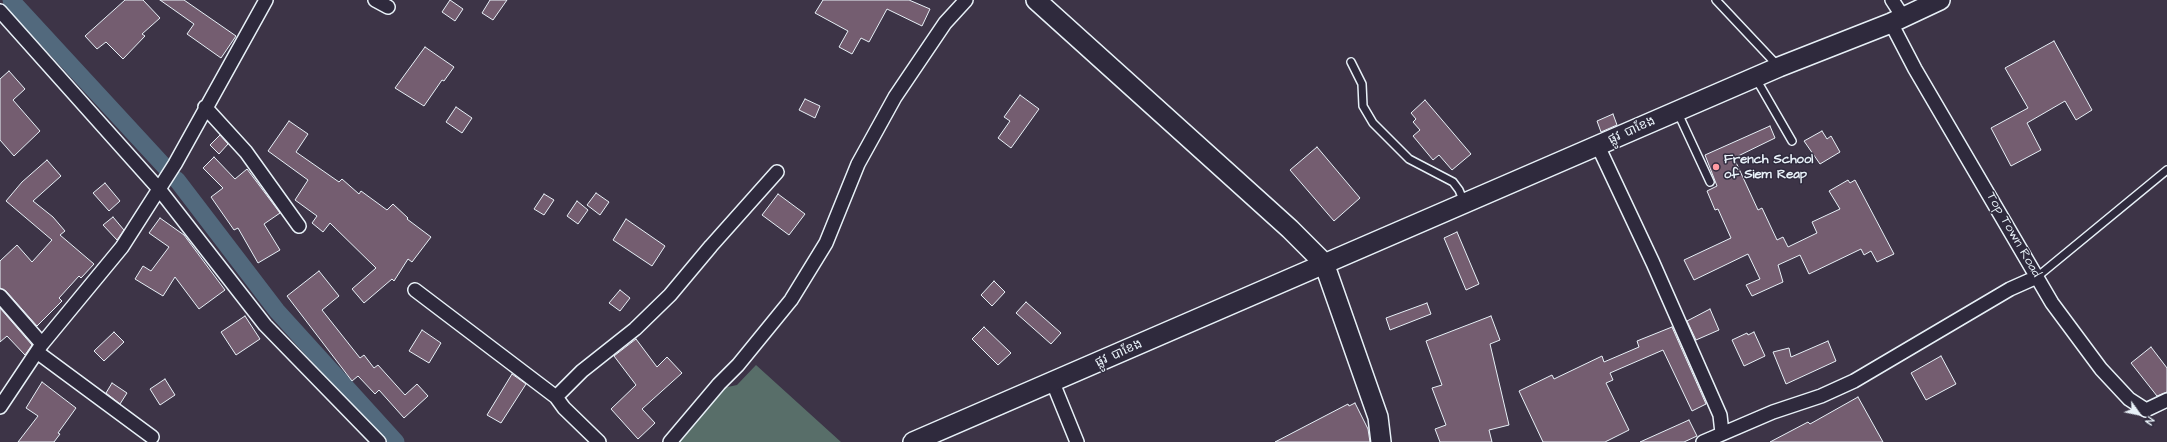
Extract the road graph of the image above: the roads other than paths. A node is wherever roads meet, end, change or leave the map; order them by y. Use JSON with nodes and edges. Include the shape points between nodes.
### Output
{"nodes":[{"id":1,"x":266,"y":0,"type":"edge"},
{"id":2,"x":375,"y":0,"type":"edge"},
{"id":3,"x":966,"y":0,"type":"edge"},
{"id":4,"x":1037,"y":0,"type":"edge"},
{"id":5,"x":1716,"y":0,"type":"edge"},
{"id":6,"x":1892,"y":0,"type":"edge"},
{"id":7,"x":1940,"y":0,"type":"edge"},
{"id":8,"x":388,"y":7,"type":"dead end"},
{"id":9,"x":0,"y":11,"type":"edge"},
{"id":10,"x":1897,"y":20,"type":"junction"},
{"id":11,"x":1351,"y":62,"type":"dead end"},
{"id":12,"x":1779,"y":67,"type":"junction"},
{"id":13,"x":1755,"y":77,"type":"junction"},
{"id":14,"x":205,"y":107,"type":"junction"},
{"id":15,"x":1677,"y":111,"type":"junction"},
{"id":16,"x":1792,"y":141,"type":"dead end"},
{"id":17,"x":1598,"y":146,"type":"junction"},
{"id":18,"x":2167,"y":170,"type":"edge"},
{"id":19,"x":777,"y":172,"type":"dead end"},
{"id":20,"x":1710,"y":182,"type":"dead end"},
{"id":21,"x":162,"y":184,"type":"junction"},
{"id":22,"x":1466,"y":204,"type":"junction"},
{"id":23,"x":299,"y":226,"type":"dead end"},
{"id":24,"x":1324,"y":263,"type":"junction"},
{"id":25,"x":2037,"y":277,"type":"junction"},
{"id":26,"x":415,"y":290,"type":"dead end"},
{"id":27,"x":0,"y":296,"type":"edge"},
{"id":28,"x":40,"y":348,"type":"junction"},
{"id":29,"x":1053,"y":383,"type":"junction"},
{"id":30,"x":556,"y":398,"type":"junction"},
{"id":31,"x":2167,"y":400,"type":"edge"},
{"id":32,"x":0,"y":407,"type":"edge"},
{"id":33,"x":1722,"y":433,"type":"junction"},
{"id":34,"x":152,"y":437,"type":"dead end"},
{"id":35,"x":934,"y":438,"type":"edge"},
{"id":36,"x":379,"y":442,"type":"edge"},
{"id":37,"x":598,"y":442,"type":"edge"},
{"id":38,"x":670,"y":442,"type":"edge"},
{"id":39,"x":913,"y":442,"type":"edge"},
{"id":40,"x":1077,"y":442,"type":"edge"},
{"id":41,"x":1382,"y":442,"type":"edge"},
{"id":42,"x":1703,"y":442,"type":"edge"}],
"edges":[{"from":1,"to":14,"type":"street"},
{"from":2,"to":8,"type":"street"},
{"from":3,"to":38,"type":"street","via":[[945,23],[895,97],[858,164],[826,243],[791,300]]},
{"from":4,"to":24,"type":"street","via":[[1290,229]]},
{"from":5,"to":12,"type":"lane"},
{"from":6,"to":10,"type":"street","name":"Top Town Road"},
{"from":7,"to":10,"type":"street","name":"ផ្លូវ បាខែង"},
{"from":9,"to":21,"type":"street"},
{"from":10,"to":12,"type":"street","name":"ផ្លូវ បាខែង"},
{"from":10,"to":25,"type":"street","name":"Top Town Road","via":[[1915,69]]},
{"from":11,"to":22,"type":"lane","via":[[1362,84],[1363,106],[1373,123],[1409,159],[1453,182]]},
{"from":12,"to":13,"type":"street","name":"ផ្លូវ បាខែង"},
{"from":13,"to":15,"type":"street","name":"ផ្លូវ បាខែង"},
{"from":13,"to":16,"type":"lane"},
{"from":14,"to":21,"type":"street"},
{"from":14,"to":23,"type":"street","via":[[246,152]]},
{"from":15,"to":17,"type":"street","name":"ផ្លូវ បាខែង"},
{"from":15,"to":20,"type":"lane"},
{"from":17,"to":22,"type":"street","name":"ផ្លូវ បាខែង"},
{"from":17,"to":33,"type":"street","via":[[1720,415]]},
{"from":18,"to":25,"type":"lane"},
{"from":19,"to":30,"type":"street","via":[[666,299],[635,329],[582,371]]},
{"from":21,"to":28,"type":"street","via":[[122,247]]},
{"from":21,"to":36,"type":"street","via":[[266,325]]},
{"from":22,"to":24,"type":"street","name":"ផ្លូវ បាខែង"},
{"from":24,"to":29,"type":"street","name":"ផ្លូវ បាខែង"},
{"from":24,"to":41,"type":"street","via":[[1378,417]]},
{"from":25,"to":31,"type":"street","name":"Top Town Road","via":[[2052,303],[2101,369],[2129,399],[2146,410]]},
{"from":25,"to":33,"type":"street","via":[[2010,289],[1854,381]]},
{"from":26,"to":30,"type":"street"},
{"from":27,"to":28,"type":"street"},
{"from":28,"to":32,"type":"street"},
{"from":28,"to":34,"type":"street"},
{"from":29,"to":35,"type":"street","name":"ផ្លូវ បាខែង"},
{"from":29,"to":40,"type":"street"},
{"from":30,"to":37,"type":"street"},
{"from":33,"to":42,"type":"street"},
{"from":35,"to":39,"type":"street","name":"ផ្លូវ បាខែង"}]}
